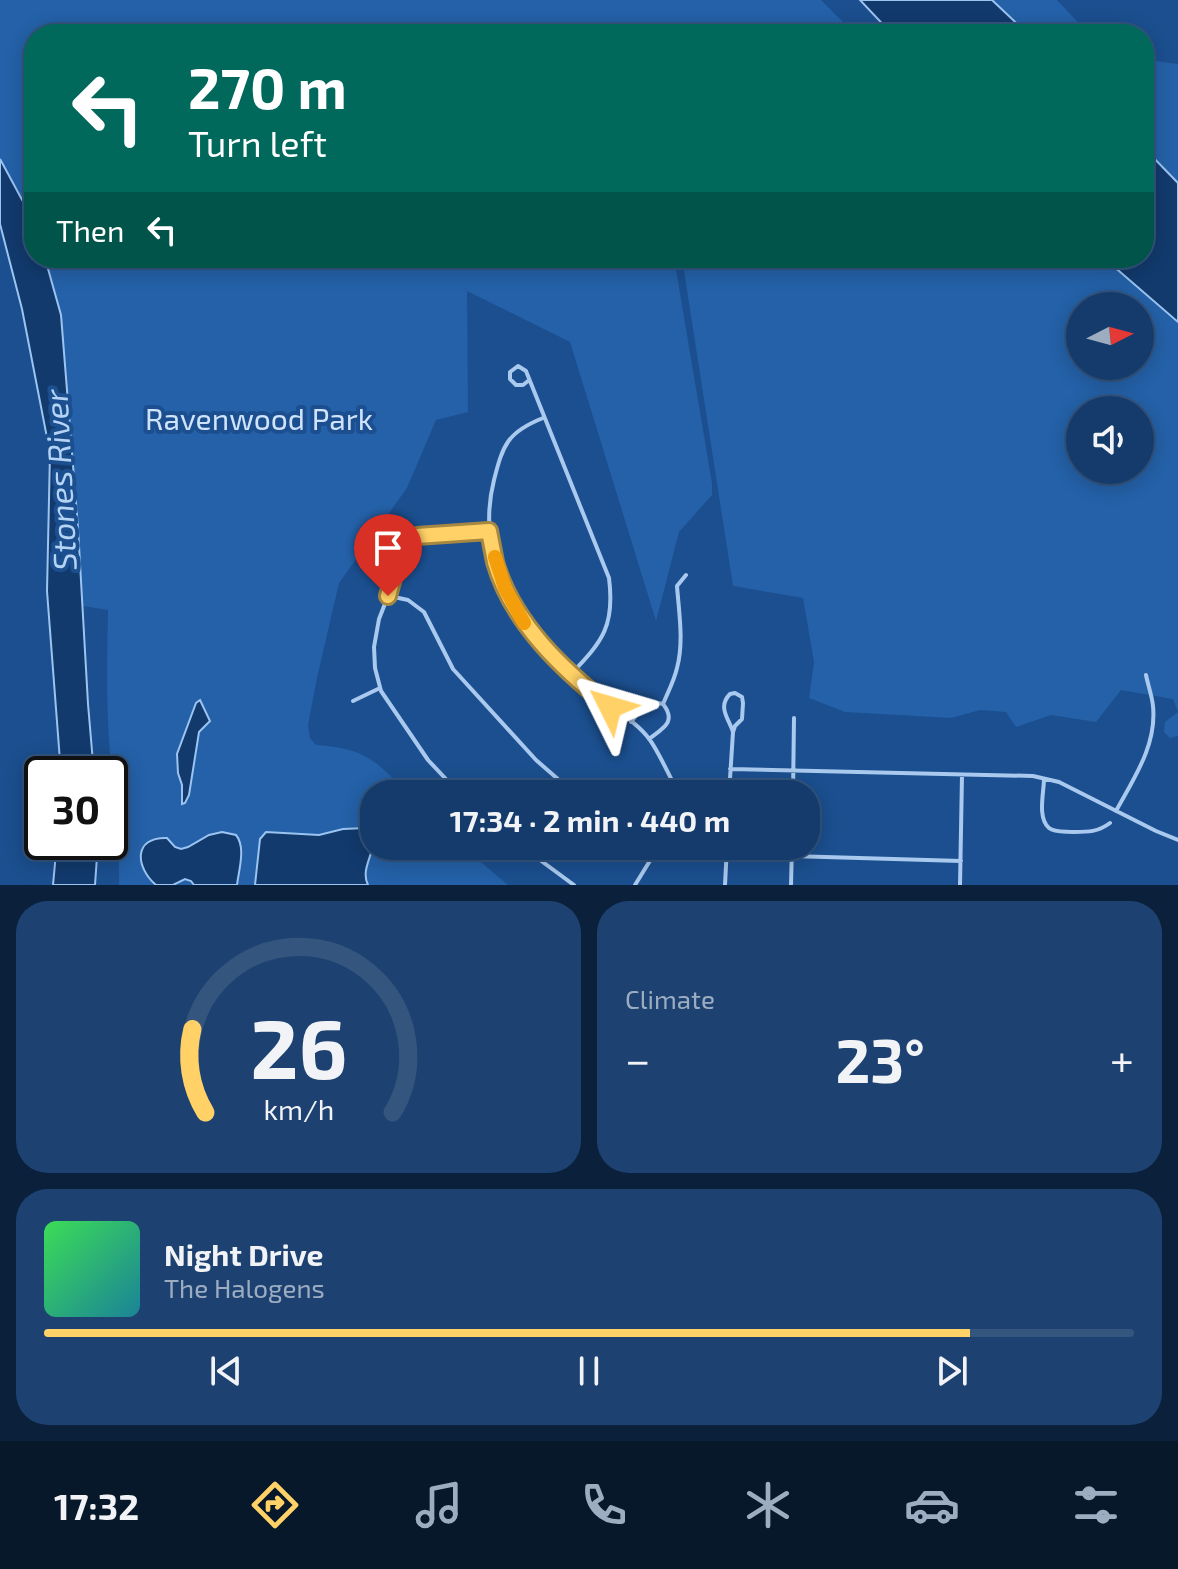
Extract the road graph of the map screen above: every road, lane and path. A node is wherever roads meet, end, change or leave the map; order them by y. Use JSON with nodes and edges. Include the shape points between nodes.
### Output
{"nodes":[{"id":1,"x":528,"y":381,"type":"junction"},
{"id":2,"x":543,"y":418,"type":"junction"},
{"id":3,"x":489,"y":531,"type":"junction"},
{"id":4,"x":686,"y":575,"type":"dead end"},
{"id":5,"x":388,"y":596,"type":"junction"},
{"id":6,"x":572,"y":673,"type":"junction"},
{"id":7,"x":1146,"y":675,"type":"dead end"},
{"id":8,"x":380,"y":688,"type":"junction"},
{"id":9,"x":353,"y":701,"type":"dead end"},
{"id":10,"x":663,"y":704,"type":"junction"},
{"id":11,"x":794,"y":718,"type":"dead end"},
{"id":12,"x":631,"y":722,"type":"junction"},
{"id":13,"x":733,"y":732,"type":"junction"},
{"id":14,"x":649,"y":739,"type":"junction"},
{"id":15,"x":730,"y":769,"type":"junction"},
{"id":16,"x":793,"y":772,"type":"junction"},
{"id":17,"x":962,"y":775,"type":"junction"},
{"id":18,"x":1044,"y":779,"type":"junction"},
{"id":19,"x":447,"y":780,"type":"edge"},
{"id":20,"x":559,"y":780,"type":"edge"},
{"id":21,"x":671,"y":780,"type":"edge"},
{"id":22,"x":730,"y":780,"type":"edge"},
{"id":23,"x":793,"y":780,"type":"edge"},
{"id":24,"x":1116,"y":811,"type":"junction"},
{"id":25,"x":1110,"y":823,"type":"dead end"},
{"id":26,"x":1178,"y":840,"type":"edge"},
{"id":27,"x":820,"y":857,"type":"edge"},
{"id":28,"x":540,"y":860,"type":"edge"},
{"id":29,"x":651,"y":860,"type":"edge"},
{"id":30,"x":726,"y":860,"type":"edge"},
{"id":31,"x":791,"y":860,"type":"edge"},
{"id":32,"x":961,"y":861,"type":"junction"},
{"id":33,"x":574,"y":885,"type":"edge"},
{"id":34,"x":635,"y":885,"type":"edge"},
{"id":35,"x":725,"y":885,"type":"edge"},
{"id":36,"x":791,"y":885,"type":"edge"},
{"id":37,"x":960,"y":885,"type":"edge"}],
"edges":[{"from":1,"to":1,"type":"street","via":[[523,368],[510,372],[516,385]]},
{"from":1,"to":2,"type":"street"},
{"from":2,"to":3,"type":"street","via":[[514,433],[501,452],[491,490]]},
{"from":2,"to":6,"type":"street","via":[[611,594],[604,635]]},
{"from":3,"to":5,"type":"street","via":[[417,536],[396,567]]},
{"from":3,"to":6,"type":"street","via":[[500,575],[523,621]]},
{"from":4,"to":10,"type":"street","via":[[677,586],[678,668]]},
{"from":5,"to":8,"type":"street","via":[[374,647]]},
{"from":5,"to":20,"type":"street","via":[[408,600],[424,612],[453,669]]},
{"from":6,"to":12,"type":"street"},
{"from":7,"to":24,"type":"street","via":[[1153,705],[1150,745]]},
{"from":8,"to":9,"type":"street"},
{"from":8,"to":19,"type":"street"},
{"from":10,"to":12,"type":"street","via":[[646,704]]},
{"from":10,"to":14,"type":"street","via":[[669,719]]},
{"from":11,"to":16,"type":"street"},
{"from":12,"to":14,"type":"street"},
{"from":13,"to":13,"type":"street","via":[[742,719],[743,703],[735,693],[725,700],[724,717]]},
{"from":13,"to":15,"type":"street"},
{"from":14,"to":21,"type":"street"},
{"from":15,"to":16,"type":"street"},
{"from":15,"to":22,"type":"street"},
{"from":16,"to":17,"type":"street"},
{"from":16,"to":23,"type":"street"},
{"from":17,"to":18,"type":"street"},
{"from":17,"to":32,"type":"street"},
{"from":18,"to":24,"type":"street"},
{"from":18,"to":25,"type":"street","via":[[1043,814],[1050,829],[1091,832]]},
{"from":24,"to":26,"type":"street"},
{"from":27,"to":32,"type":"street"},
{"from":28,"to":33,"type":"street"},
{"from":29,"to":34,"type":"street"},
{"from":30,"to":35,"type":"street"},
{"from":31,"to":36,"type":"street"},
{"from":32,"to":37,"type":"street"}]}
